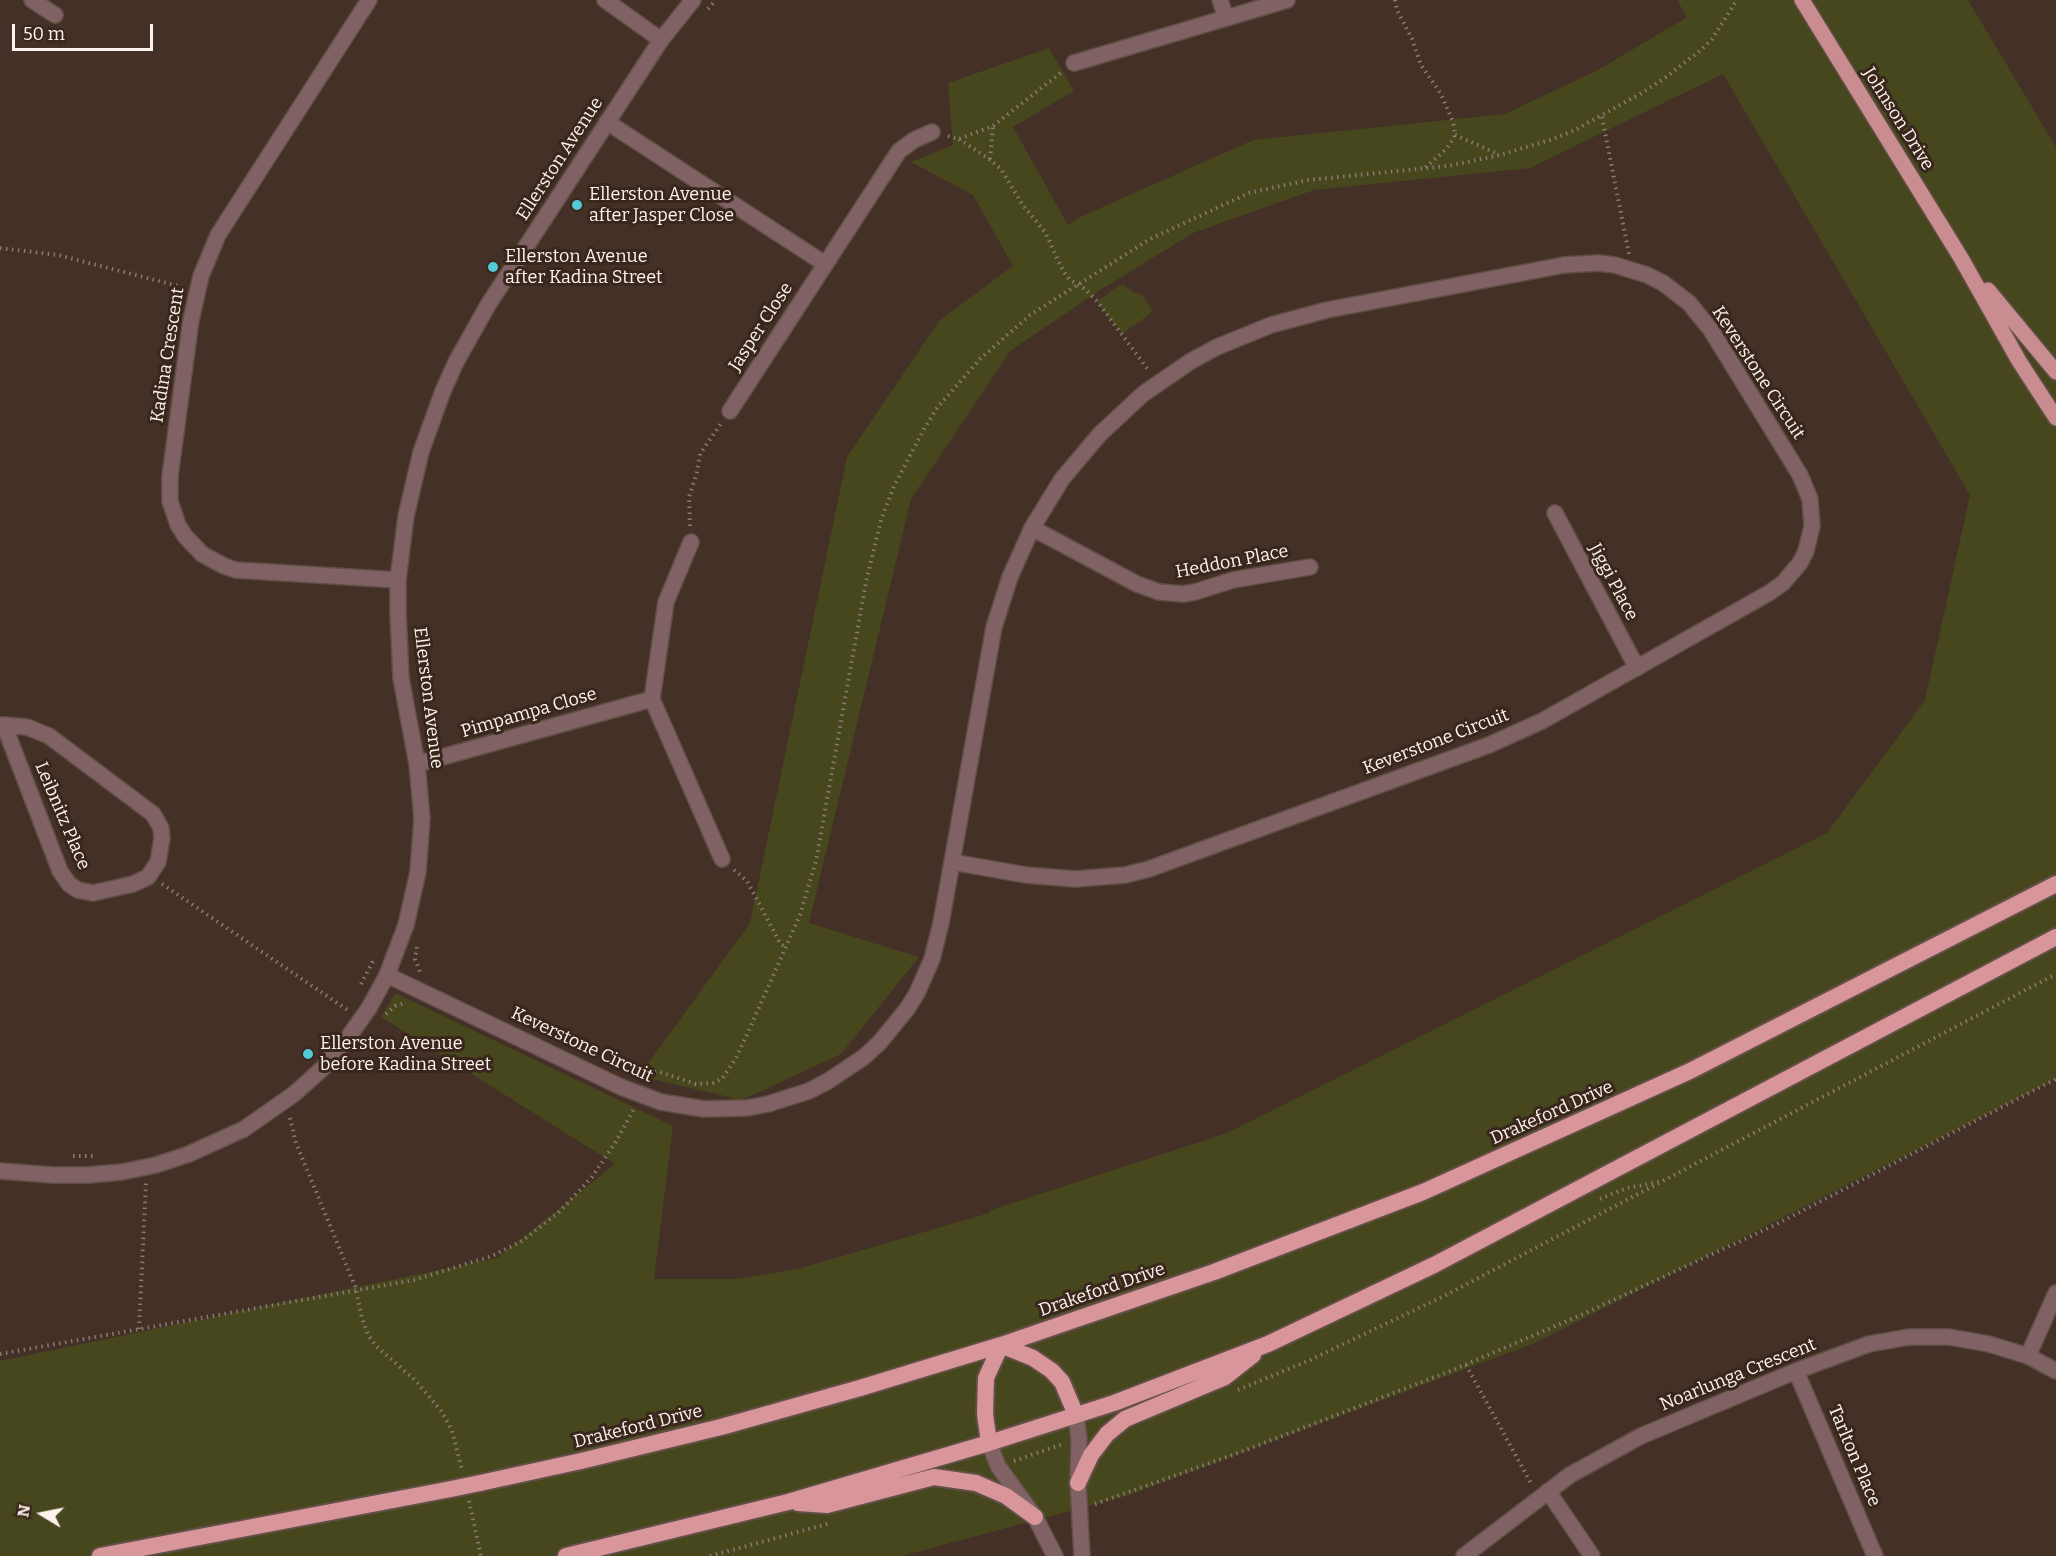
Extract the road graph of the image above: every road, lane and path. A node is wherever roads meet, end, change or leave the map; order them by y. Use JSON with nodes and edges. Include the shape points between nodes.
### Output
{"nodes":[{"id":1,"x":32,"y":0,"type":"edge"},
{"id":2,"x":369,"y":0,"type":"edge"},
{"id":3,"x":605,"y":0,"type":"edge"},
{"id":4,"x":693,"y":0,"type":"edge"},
{"id":5,"x":1220,"y":0,"type":"edge"},
{"id":6,"x":1287,"y":0,"type":"edge"},
{"id":7,"x":1395,"y":0,"type":"edge"},
{"id":8,"x":1737,"y":0,"type":"edge"},
{"id":9,"x":1802,"y":0,"type":"edge"},
{"id":10,"x":55,"y":15,"type":"dead end"},
{"id":11,"x":1226,"y":18,"type":"junction"},
{"id":12,"x":661,"y":40,"type":"junction"},
{"id":13,"x":1074,"y":63,"type":"joint"},
{"id":14,"x":1602,"y":117,"type":"junction"},
{"id":15,"x":607,"y":122,"type":"junction"},
{"id":16,"x":993,"y":126,"type":"junction"},
{"id":17,"x":932,"y":132,"type":"joint"},
{"id":18,"x":1455,"y":135,"type":"junction"},
{"id":19,"x":959,"y":139,"type":"junction"},
{"id":20,"x":1500,"y":154,"type":"junction"},
{"id":21,"x":989,"y":159,"type":"junction"},
{"id":22,"x":1424,"y":168,"type":"junction"},
{"id":23,"x":0,"y":248,"type":"edge"},
{"id":24,"x":1961,"y":258,"type":"junction"},
{"id":25,"x":825,"y":264,"type":"junction"},
{"id":26,"x":1627,"y":269,"type":"junction"},
{"id":27,"x":1077,"y":285,"type":"junction"},
{"id":28,"x":197,"y":290,"type":"junction"},
{"id":29,"x":2056,"y":372,"type":"edge"},
{"id":30,"x":1158,"y":384,"type":"junction"},
{"id":31,"x":730,"y":411,"type":"joint"},
{"id":32,"x":2056,"y":418,"type":"edge"},
{"id":33,"x":1555,"y":513,"type":"dead end"},
{"id":34,"x":1032,"y":528,"type":"junction"},
{"id":35,"x":692,"y":542,"type":"joint"},
{"id":36,"x":1310,"y":567,"type":"dead end"},
{"id":37,"x":398,"y":580,"type":"junction"},
{"id":38,"x":1637,"y":668,"type":"junction"},
{"id":39,"x":652,"y":699,"type":"junction"},
{"id":40,"x":2,"y":725,"type":"edge"},
{"id":41,"x":417,"y":764,"type":"junction"},
{"id":42,"x":722,"y":859,"type":"joint"},
{"id":43,"x":952,"y":862,"type":"junction"},
{"id":44,"x":159,"y":882,"type":"dead end"},
{"id":45,"x":2056,"y":884,"type":"edge"},
{"id":46,"x":2056,"y":937,"type":"edge"},
{"id":47,"x":786,"y":948,"type":"junction"},
{"id":48,"x":374,"y":958,"type":"dead end"},
{"id":49,"x":2056,"y":974,"type":"edge"},
{"id":50,"x":387,"y":975,"type":"junction"},
{"id":51,"x":360,"y":986,"type":"dead end"},
{"id":52,"x":410,"y":1002,"type":"dead end"},
{"id":53,"x":351,"y":1004,"type":"dead end"},
{"id":54,"x":400,"y":1004,"type":"dead end"},
{"id":55,"x":348,"y":1010,"type":"junction"},
{"id":56,"x":343,"y":1017,"type":"dead end"},
{"id":57,"x":361,"y":1019,"type":"junction"},
{"id":58,"x":2056,"y":1079,"type":"edge"},
{"id":59,"x":636,"y":1102,"type":"junction"},
{"id":60,"x":644,"y":1110,"type":"dead end"},
{"id":61,"x":290,"y":1118,"type":"dead end"},
{"id":62,"x":104,"y":1155,"type":"dead end"},
{"id":63,"x":71,"y":1156,"type":"dead end"},
{"id":64,"x":0,"y":1171,"type":"edge"},
{"id":65,"x":146,"y":1184,"type":"dead end"},
{"id":66,"x":356,"y":1290,"type":"junction"},
{"id":67,"x":2056,"y":1293,"type":"edge"},
{"id":68,"x":139,"y":1329,"type":"junction"},
{"id":69,"x":1268,"y":1344,"type":"junction"},
{"id":70,"x":1000,"y":1345,"type":"junction"},
{"id":71,"x":0,"y":1354,"type":"edge"},
{"id":72,"x":2028,"y":1356,"type":"junction"},
{"id":73,"x":1466,"y":1365,"type":"junction"},
{"id":74,"x":1796,"y":1371,"type":"junction"},
{"id":75,"x":2056,"y":1371,"type":"edge"},
{"id":76,"x":1235,"y":1391,"type":"dead end"},
{"id":77,"x":1076,"y":1415,"type":"junction"},
{"id":78,"x":1079,"y":1439,"type":"junction"},
{"id":79,"x":989,"y":1443,"type":"junction"},
{"id":80,"x":998,"y":1466,"type":"junction"},
{"id":81,"x":1078,"y":1483,"type":"junction"},
{"id":82,"x":465,"y":1485,"type":"junction"},
{"id":83,"x":1544,"y":1494,"type":"junction"},
{"id":84,"x":788,"y":1502,"type":"junction"},
{"id":85,"x":1088,"y":1506,"type":"dead end"},
{"id":86,"x":1035,"y":1517,"type":"junction"},
{"id":87,"x":100,"y":1556,"type":"edge"},
{"id":88,"x":481,"y":1556,"type":"edge"},
{"id":89,"x":566,"y":1556,"type":"edge"},
{"id":90,"x":1055,"y":1556,"type":"edge"},
{"id":91,"x":1082,"y":1556,"type":"edge"},
{"id":92,"x":1464,"y":1556,"type":"edge"},
{"id":93,"x":1592,"y":1556,"type":"edge"},
{"id":94,"x":1875,"y":1556,"type":"edge"}],
"edges":[{"from":1,"to":10,"type":"street"},
{"from":2,"to":28,"type":"street","name":"Kadina Crescent","via":[[218,235]]},
{"from":3,"to":12,"type":"street"},
{"from":4,"to":12,"type":"street","name":"Ellerston Avenue"},
{"from":5,"to":11,"type":"street"},
{"from":6,"to":11,"type":"street"},
{"from":7,"to":18,"type":"path","via":[[1421,65],[1446,103]]},
{"from":8,"to":14,"type":"path","via":[[1702,49],[1665,78]]},
{"from":9,"to":24,"type":"main road","name":"Johnson Drive"},
{"from":11,"to":13,"type":"street"},
{"from":12,"to":15,"type":"street","name":"Ellerston Avenue"},
{"from":13,"to":16,"type":"path"},
{"from":14,"to":20,"type":"path","via":[[1550,140]]},
{"from":14,"to":26,"type":"path","via":[[1629,249]]},
{"from":15,"to":25,"type":"street"},
{"from":15,"to":37,"type":"street","name":"Ellerston Avenue","via":[[488,305],[456,362],[412,484]]},
{"from":16,"to":19,"type":"path"},
{"from":16,"to":21,"type":"path"},
{"from":17,"to":19,"type":"path"},
{"from":17,"to":25,"type":"street","name":"Jasper Close","via":[[899,151]]},
{"from":18,"to":20,"type":"path"},
{"from":18,"to":22,"type":"path","via":[[1446,149]]},
{"from":19,"to":21,"type":"path"},
{"from":20,"to":22,"type":"path"},
{"from":21,"to":27,"type":"path","via":[[1045,232],[1063,271]]},
{"from":22,"to":27,"type":"path","via":[[1308,180],[1249,193],[1150,239]]},
{"from":23,"to":28,"type":"path","via":[[58,255]]},
{"from":24,"to":29,"type":"main road","name":"Johnson Drive"},
{"from":24,"to":32,"type":"main road","name":"Johnson Drive"},
{"from":25,"to":31,"type":"street","name":"Jasper Close"},
{"from":26,"to":30,"type":"street","name":"Keverstone Circuit","via":[[1598,263],[1564,265],[1327,310],[1270,325],[1217,347]]},
{"from":26,"to":38,"type":"street","name":"Keverstone Circuit","via":[[1663,283],[1689,303],[1711,330],[1800,475],[1810,500],[1812,526],[1803,557],[1783,583]]},
{"from":27,"to":30,"type":"path","via":[[1097,302]]},
{"from":27,"to":47,"type":"path","via":[[1030,315],[980,359],[938,408],[894,486],[866,582],[816,861]]},
{"from":28,"to":37,"type":"street","name":"Kadina Crescent","via":[[170,476],[170,501],[185,536],[202,554],[236,570]]},
{"from":30,"to":34,"type":"street","name":"Keverstone Circuit","via":[[1100,434],[1062,479]]},
{"from":31,"to":35,"type":"path","via":[[700,454],[689,497]]},
{"from":33,"to":38,"type":"street","name":"Jiggi Place"},
{"from":34,"to":36,"type":"street","name":"Heddon Place","via":[[1159,592],[1183,594],[1233,580]]},
{"from":34,"to":43,"type":"street","name":"Keverstone Circuit","via":[[994,627]]},
{"from":35,"to":39,"type":"street","via":[[666,602]]},
{"from":37,"to":41,"type":"street","name":"Ellerston Avenue","via":[[401,678]]},
{"from":38,"to":43,"type":"street","name":"Keverstone Circuit","via":[[1542,721],[1489,745],[1149,869],[1075,879]]},
{"from":39,"to":41,"type":"street","name":"Pimpampa Close"},
{"from":39,"to":42,"type":"street"},
{"from":40,"to":40,"type":"street","name":"Leibnitz Place","via":[[27,727],[49,736],[153,814],[162,838],[158,862],[148,877],[93,893],[69,884],[60,871]]},
{"from":41,"to":50,"type":"street","name":"Ellerston Avenue","via":[[422,818],[418,872],[406,925]]},
{"from":42,"to":47,"type":"path","via":[[747,881]]},
{"from":43,"to":59,"type":"street","name":"Keverstone Circuit","via":[[932,959],[907,1009],[864,1057],[809,1091],[768,1104],[704,1109]]},
{"from":44,"to":55,"type":"path"},
{"from":45,"to":70,"type":"highway","name":"Drakeford Drive","via":[[1690,1071],[1423,1192],[1214,1272]]},
{"from":46,"to":69,"type":"highway","via":[[1434,1265]]},
{"from":47,"to":59,"type":"path","via":[[736,1058],[722,1079],[696,1084],[657,1071],[651,1073]]},
{"from":48,"to":51,"type":"path"},
{"from":49,"to":76,"type":"path","via":[[1446,1295]]},
{"from":50,"to":57,"type":"street","name":"Ellerston Avenue"},
{"from":50,"to":59,"type":"street","name":"Keverstone Circuit","via":[[621,1088]]},
{"from":52,"to":54,"type":"path"},
{"from":53,"to":55,"type":"path"},
{"from":55,"to":56,"type":"path"},
{"from":55,"to":57,"type":"path"},
{"from":57,"to":64,"type":"street","name":"Ellerston Avenue","via":[[323,1068],[294,1094],[244,1129],[189,1155],[122,1172],[88,1175]]},
{"from":58,"to":73,"type":"path","via":[[1775,1225]]},
{"from":59,"to":60,"type":"path"},
{"from":59,"to":66,"type":"path","via":[[592,1177],[558,1213],[522,1241],[492,1256],[424,1277]]},
{"from":61,"to":66,"type":"path","via":[[296,1143]]},
{"from":62,"to":63,"type":"path"},
{"from":65,"to":68,"type":"path"},
{"from":66,"to":68,"type":"path"},
{"from":66,"to":82,"type":"path","via":[[368,1335],[442,1412],[452,1431]]},
{"from":67,"to":72,"type":"street"},
{"from":68,"to":71,"type":"path"},
{"from":69,"to":77,"type":"highway"},
{"from":69,"to":81,"type":"highway","via":[[1225,1377],[1125,1419],[1091,1455]]},
{"from":70,"to":77,"type":"highway","via":[[1033,1358],[1052,1371],[1062,1382]]},
{"from":70,"to":79,"type":"highway","via":[[986,1378]]},
{"from":70,"to":82,"type":"highway","name":"Drakeford Drive","via":[[721,1427]]},
{"from":72,"to":74,"type":"street","name":"Noarlunga Crescent","via":[[1989,1344],[1909,1337],[1869,1344]]},
{"from":72,"to":75,"type":"street","name":"Noarlunga Crescent"},
{"from":73,"to":83,"type":"path"},
{"from":73,"to":85,"type":"path"},
{"from":74,"to":83,"type":"street","name":"Noarlunga Crescent","via":[[1641,1436]]},
{"from":74,"to":94,"type":"street","name":"Tarlton Place"},
{"from":77,"to":78,"type":"street"},
{"from":77,"to":79,"type":"highway"},
{"from":78,"to":80,"type":"path"},
{"from":78,"to":81,"type":"street"},
{"from":79,"to":80,"type":"street"},
{"from":79,"to":84,"type":"highway"},
{"from":80,"to":86,"type":"street"},
{"from":81,"to":91,"type":"street"},
{"from":82,"to":87,"type":"highway","name":"Drakeford Drive"},
{"from":82,"to":88,"type":"path"},
{"from":83,"to":92,"type":"street","name":"Noarlunga Crescent"},
{"from":83,"to":93,"type":"street"},
{"from":84,"to":86,"type":"highway","via":[[826,1505],[934,1477],[976,1483],[1006,1496]]},
{"from":84,"to":89,"type":"highway"},
{"from":86,"to":90,"type":"street"}]}
